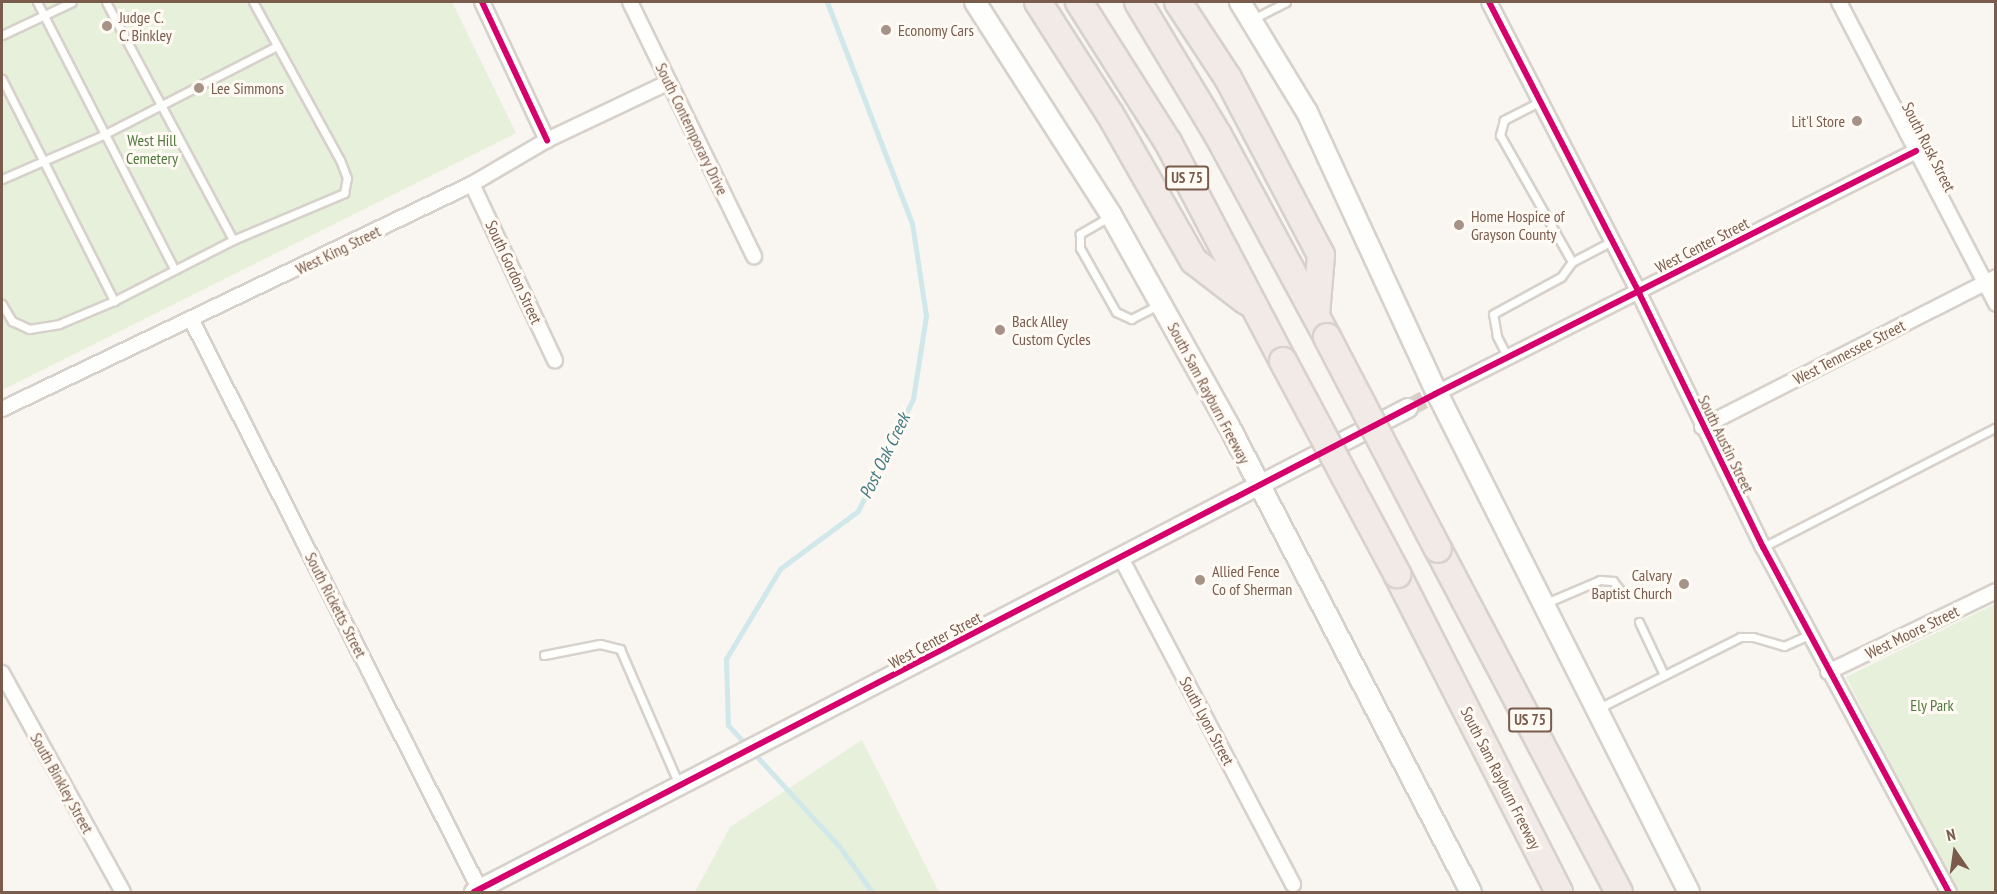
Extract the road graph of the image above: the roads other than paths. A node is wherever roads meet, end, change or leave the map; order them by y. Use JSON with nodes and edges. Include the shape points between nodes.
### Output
{"nodes":[{"id":1,"x":37,"y":2,"type":"edge"},
{"id":2,"x":72,"y":2,"type":"edge"},
{"id":3,"x":106,"y":2,"type":"edge"},
{"id":4,"x":253,"y":2,"type":"edge"},
{"id":5,"x":482,"y":2,"type":"edge"},
{"id":6,"x":630,"y":2,"type":"edge"},
{"id":7,"x":975,"y":2,"type":"edge"},
{"id":8,"x":1038,"y":2,"type":"edge"},
{"id":9,"x":1079,"y":2,"type":"edge"},
{"id":10,"x":1138,"y":2,"type":"edge"},
{"id":11,"x":1178,"y":2,"type":"edge"},
{"id":12,"x":1240,"y":2,"type":"edge"},
{"id":13,"x":1286,"y":2,"type":"edge"},
{"id":14,"x":1489,"y":2,"type":"edge"},
{"id":15,"x":1839,"y":2,"type":"edge"},
{"id":16,"x":44,"y":16,"type":"junction"},
{"id":17,"x":1251,"y":21,"type":"junction"},
{"id":18,"x":2,"y":35,"type":"edge"},
{"id":19,"x":277,"y":46,"type":"junction"},
{"id":20,"x":2,"y":79,"type":"edge"},
{"id":21,"x":669,"y":82,"type":"junction"},
{"id":22,"x":1540,"y":101,"type":"junction"},
{"id":23,"x":161,"y":105,"type":"junction"},
{"id":24,"x":104,"y":135,"type":"junction"},
{"id":25,"x":548,"y":140,"type":"junction"},
{"id":26,"x":1916,"y":151,"type":"junction"},
{"id":27,"x":42,"y":159,"type":"junction"},
{"id":28,"x":2,"y":179,"type":"edge"},
{"id":29,"x":472,"y":184,"type":"junction"},
{"id":30,"x":1111,"y":215,"type":"junction"},
{"id":31,"x":232,"y":240,"type":"junction"},
{"id":32,"x":1612,"y":241,"type":"junction"},
{"id":33,"x":754,"y":256,"type":"dead end"},
{"id":34,"x":1572,"y":262,"type":"junction"},
{"id":35,"x":174,"y":269,"type":"junction"},
{"id":36,"x":1990,"y":280,"type":"edge"},
{"id":37,"x":1639,"y":292,"type":"junction"},
{"id":38,"x":114,"y":301,"type":"junction"},
{"id":39,"x":2,"y":304,"type":"edge"},
{"id":40,"x":1160,"y":304,"type":"junction"},
{"id":41,"x":1995,"y":304,"type":"edge"},
{"id":42,"x":1253,"y":306,"type":"junction"},
{"id":43,"x":1316,"y":314,"type":"junction"},
{"id":44,"x":192,"y":321,"type":"junction"},
{"id":45,"x":1508,"y":358,"type":"junction"},
{"id":46,"x":555,"y":360,"type":"dead end"},
{"id":47,"x":1436,"y":393,"type":"junction"},
{"id":48,"x":1408,"y":408,"type":"tunnel mouth"},
{"id":49,"x":2,"y":409,"type":"edge"},
{"id":50,"x":1702,"y":427,"type":"junction"},
{"id":51,"x":1995,"y":427,"type":"edge"},
{"id":52,"x":1258,"y":486,"type":"junction"},
{"id":53,"x":1763,"y":547,"type":"junction"},
{"id":54,"x":1122,"y":558,"type":"junction"},
{"id":55,"x":1995,"y":591,"type":"edge"},
{"id":56,"x":1623,"y":594,"type":"dead end"},
{"id":57,"x":1541,"y":605,"type":"junction"},
{"id":58,"x":1639,"y":622,"type":"dead end"},
{"id":59,"x":1809,"y":635,"type":"junction"},
{"id":60,"x":544,"y":656,"type":"dead end"},
{"id":61,"x":1828,"y":672,"type":"junction"},
{"id":62,"x":2,"y":673,"type":"edge"},
{"id":63,"x":1664,"y":675,"type":"junction"},
{"id":64,"x":1594,"y":710,"type":"junction"},
{"id":65,"x":680,"y":787,"type":"junction"},
{"id":66,"x":1293,"y":884,"type":"dead end"},
{"id":67,"x":477,"y":891,"type":"edge"},
{"id":68,"x":123,"y":892,"type":"edge"},
{"id":69,"x":1472,"y":892,"type":"edge"},
{"id":70,"x":1559,"y":892,"type":"edge"},
{"id":71,"x":1619,"y":892,"type":"edge"},
{"id":72,"x":1689,"y":892,"type":"edge"},
{"id":73,"x":1949,"y":892,"type":"edge"}],
"edges":[{"from":1,"to":16,"type":"lane"},
{"from":2,"to":16,"type":"lane"},
{"from":3,"to":23,"type":"lane"},
{"from":4,"to":19,"type":"lane"},
{"from":5,"to":25,"type":"street"},
{"from":6,"to":21,"type":"street","name":"South Contemporary Drive"},
{"from":7,"to":30,"type":"main road","name":"South Sam Rayburn Freeway"},
{"from":8,"to":42,"type":"highway","via":[[1110,114],[1194,261]]},
{"from":9,"to":42,"type":"highway","name":"South Sam Rayburn Freeway","number":"US 75","via":[[1168,142]]},
{"from":10,"to":43,"type":"highway","number":"US 75","via":[[1218,135]]},
{"from":11,"to":43,"type":"highway","via":[[1228,78],[1320,255]]},
{"from":12,"to":17,"type":"main road"},
{"from":13,"to":17,"type":"lane"},
{"from":14,"to":22,"type":"street","name":"South Austin Street"},
{"from":15,"to":26,"type":"street","name":"South Rusk Street"},
{"from":16,"to":18,"type":"lane"},
{"from":16,"to":24,"type":"lane"},
{"from":17,"to":47,"type":"main road","via":[[1307,112]]},
{"from":19,"to":23,"type":"lane"},
{"from":19,"to":31,"type":"lane","via":[[340,159],[347,178],[344,193]]},
{"from":20,"to":27,"type":"lane"},
{"from":21,"to":25,"type":"street","name":"West King Street"},
{"from":21,"to":33,"type":"street","name":"South Contemporary Drive"},
{"from":22,"to":32,"type":"street","name":"South Austin Street"},
{"from":22,"to":34,"type":"lane","via":[[1504,120],[1500,135]]},
{"from":23,"to":24,"type":"lane"},
{"from":23,"to":31,"type":"lane"},
{"from":24,"to":27,"type":"lane"},
{"from":24,"to":35,"type":"lane"},
{"from":25,"to":29,"type":"street","name":"West King Street"},
{"from":26,"to":36,"type":"street","name":"South Rusk Street"},
{"from":26,"to":37,"type":"street","name":"West Center Street"},
{"from":27,"to":28,"type":"lane"},
{"from":27,"to":38,"type":"lane"},
{"from":29,"to":44,"type":"street","name":"West King Street"},
{"from":29,"to":46,"type":"street","name":"South Gordon Street"},
{"from":30,"to":40,"type":"main road","name":"South Sam Rayburn Freeway"},
{"from":30,"to":40,"type":"lane","via":[[1080,234],[1080,248],[1116,312],[1131,319]]},
{"from":31,"to":35,"type":"lane"},
{"from":32,"to":34,"type":"lane"},
{"from":32,"to":37,"type":"street","name":"South Austin Street"},
{"from":34,"to":45,"type":"lane","via":[[1561,277],[1493,314],[1497,336]]},
{"from":35,"to":38,"type":"lane"},
{"from":36,"to":41,"type":"street","name":"South Rusk Street"},
{"from":36,"to":50,"type":"street","name":"West Tennessee Street"},
{"from":37,"to":45,"type":"street","name":"West Center Street"},
{"from":37,"to":50,"type":"street","name":"South Austin Street"},
{"from":38,"to":39,"type":"lane","via":[[59,324],[29,329],[12,321]]},
{"from":40,"to":52,"type":"main road","name":"South Sam Rayburn Freeway"},
{"from":42,"to":70,"type":"highway","name":"South Sam Rayburn Freeway","number":"US 75","bridge":true,"via":[[1397,574]]},
{"from":43,"to":71,"type":"highway","number":"US 75","bridge":true},
{"from":44,"to":49,"type":"street","name":"West King Street"},
{"from":44,"to":67,"type":"street","name":"South Ricketts Street"},
{"from":45,"to":47,"type":"street","name":"West Center Street"},
{"from":47,"to":57,"type":"main road"},
{"from":48,"to":52,"type":"street","name":"West Center Street"},
{"from":50,"to":53,"type":"street","name":"South Austin Street"},
{"from":51,"to":53,"type":"lane"},
{"from":52,"to":54,"type":"street","name":"West Center Street"},
{"from":52,"to":69,"type":"main road","name":"South Sam Rayburn Freeway"},
{"from":53,"to":59,"type":"street","name":"South Austin Street"},
{"from":54,"to":65,"type":"street","name":"West Center Street"},
{"from":54,"to":66,"type":"street","name":"South Lyon Street"},
{"from":55,"to":61,"type":"street","name":"West Moore Street"},
{"from":56,"to":57,"type":"lane","via":[[1613,581],[1600,580]]},
{"from":57,"to":64,"type":"main road"},
{"from":58,"to":63,"type":"lane"},
{"from":59,"to":61,"type":"street","name":"South Austin Street"},
{"from":59,"to":63,"type":"lane","via":[[1784,646],[1740,637]]},
{"from":60,"to":65,"type":"lane","via":[[600,644],[620,649]]},
{"from":61,"to":73,"type":"street","name":"South Austin Street"},
{"from":62,"to":68,"type":"street","name":"South Binkley Street"},
{"from":63,"to":64,"type":"lane"},
{"from":64,"to":72,"type":"main road"},
{"from":65,"to":67,"type":"street","name":"West Center Street"}]}
